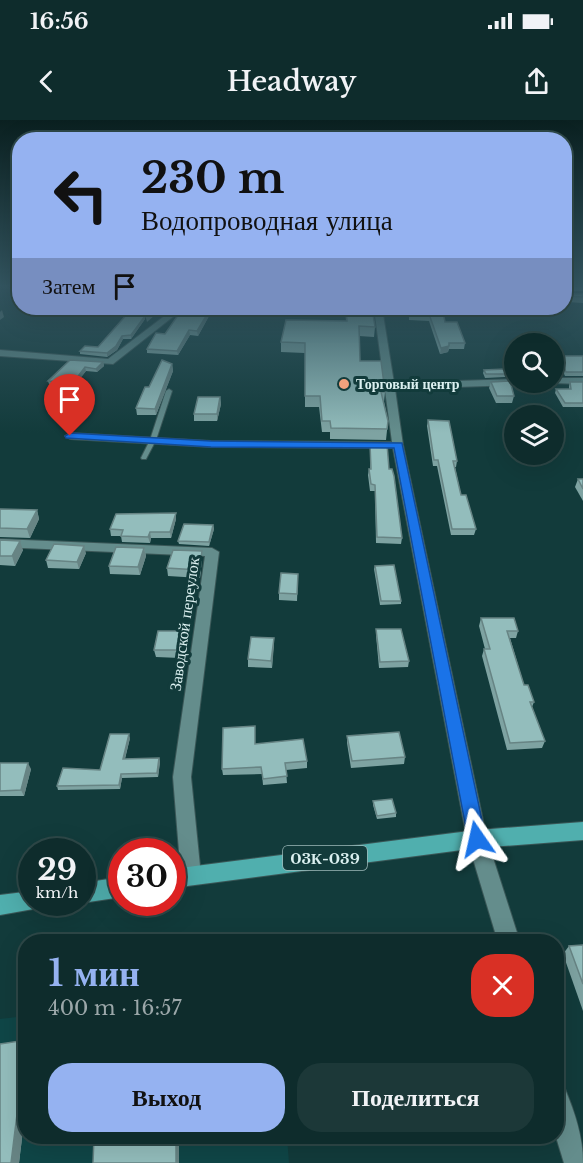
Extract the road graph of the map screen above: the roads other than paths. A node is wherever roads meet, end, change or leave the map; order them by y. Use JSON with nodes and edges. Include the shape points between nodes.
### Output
{"nodes":[{"id":1,"x":144,"y":336,"type":"edge"},
{"id":2,"x":382,"y":336,"type":"edge"},
{"id":3,"x":0,"y":352,"type":"edge"},
{"id":4,"x":564,"y":381,"type":"edge"},
{"id":5,"x":583,"y":381,"type":"edge"},
{"id":6,"x":504,"y":382,"type":"edge"},
{"id":7,"x":389,"y":386,"type":"junction"},
{"id":8,"x":169,"y":391,"type":"dead end"},
{"id":9,"x":70,"y":436,"type":"dead end"},
{"id":10,"x":153,"y":440,"type":"junction"},
{"id":11,"x":398,"y":445,"type":"junction"},
{"id":12,"x":144,"y":458,"type":"dead end"},
{"id":13,"x":0,"y":543,"type":"edge"},
{"id":14,"x":583,"y":831,"type":"edge"},
{"id":15,"x":182,"y":838,"type":"edge"},
{"id":16,"x":477,"y":839,"type":"junction"},
{"id":17,"x":186,"y":876,"type":"edge"},
{"id":18,"x":18,"y":902,"type":"edge"},
{"id":19,"x":0,"y":905,"type":"edge"},
{"id":20,"x":506,"y":934,"type":"edge"},
{"id":21,"x":564,"y":1123,"type":"edge"},
{"id":22,"x":577,"y":1163,"type":"edge"}],
"edges":[{"from":1,"to":3,"type":"street","via":[[110,362]]},
{"from":2,"to":7,"type":"street"},
{"from":4,"to":5,"type":"street"},
{"from":6,"to":7,"type":"street"},
{"from":7,"to":11,"type":"street"},
{"from":8,"to":10,"type":"lane"},
{"from":9,"to":10,"type":"street"},
{"from":10,"to":11,"type":"street"},
{"from":10,"to":12,"type":"lane"},
{"from":11,"to":16,"type":"street"},
{"from":13,"to":15,"type":"street","name":"Заводской переулок","via":[[212,552],[182,777]]},
{"from":14,"to":16,"type":"main road","number":"03К-039"},
{"from":16,"to":17,"type":"main road","number":"03К-039"},
{"from":16,"to":20,"type":"street"},
{"from":18,"to":19,"type":"main road"},
{"from":21,"to":22,"type":"street"}]}
